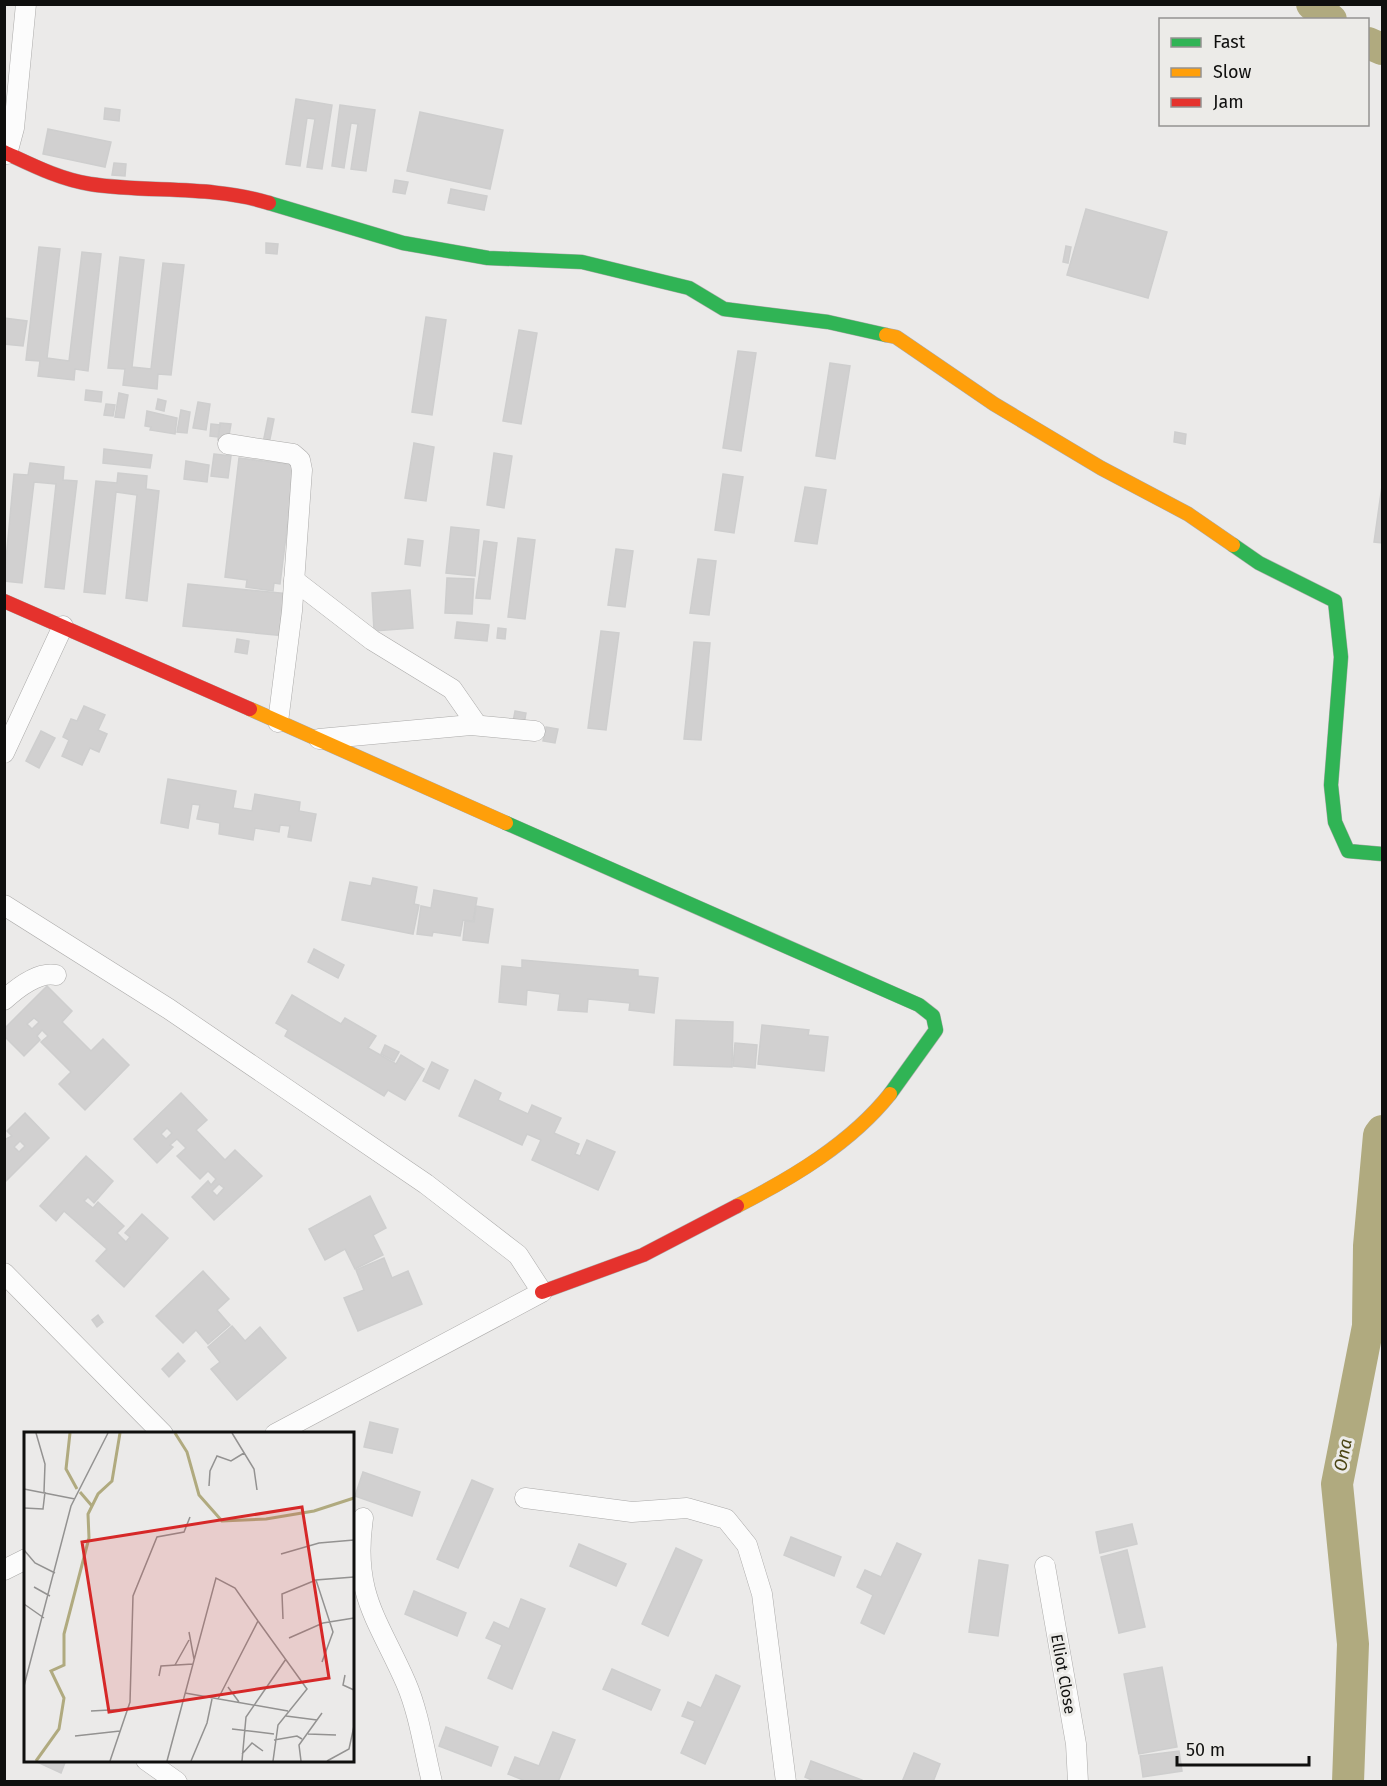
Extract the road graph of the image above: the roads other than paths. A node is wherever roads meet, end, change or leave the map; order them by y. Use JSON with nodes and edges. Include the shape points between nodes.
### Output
{"nodes":[{"id":1,"x":26,"y":4,"type":"edge"},
{"id":2,"x":6,"y":153,"type":"edge"},
{"id":3,"x":228,"y":444,"type":"dead end"},
{"id":4,"x":294,"y":580,"type":"junction"},
{"id":5,"x":4,"y":601,"type":"edge"},
{"id":6,"x":63,"y":626,"type":"junction"},
{"id":7,"x":278,"y":722,"type":"junction"},
{"id":8,"x":477,"y":725,"type":"junction"},
{"id":9,"x":536,"y":731,"type":"dead end"},
{"id":10,"x":316,"y":740,"type":"junction"},
{"id":11,"x":4,"y":753,"type":"edge"},
{"id":12,"x":1383,"y":854,"type":"edge"},
{"id":13,"x":4,"y":905,"type":"edge"},
{"id":14,"x":56,"y":975,"type":"dead end"},
{"id":15,"x":4,"y":1000,"type":"edge"},
{"id":16,"x":4,"y":1273,"type":"edge"},
{"id":17,"x":542,"y":1292,"type":"junction"},
{"id":18,"x":161,"y":1432,"type":"edge"},
{"id":19,"x":279,"y":1432,"type":"edge"},
{"id":20,"x":525,"y":1498,"type":"dead end"},
{"id":21,"x":363,"y":1518,"type":"dead end"},
{"id":22,"x":24,"y":1560,"type":"edge"},
{"id":23,"x":1045,"y":1566,"type":"dead end"},
{"id":24,"x":4,"y":1570,"type":"edge"},
{"id":25,"x":147,"y":1762,"type":"edge"},
{"id":26,"x":177,"y":1782,"type":"edge"},
{"id":27,"x":432,"y":1782,"type":"edge"},
{"id":28,"x":786,"y":1782,"type":"edge"},
{"id":29,"x":1078,"y":1782,"type":"edge"}],
"edges":[{"from":1,"to":2,"type":"street","via":[[14,128]]},
{"from":2,"to":12,"type":"street","via":[[60,177],[91,184],[243,195],[403,243],[488,258],[582,262],[689,288],[724,309],[828,322],[896,337],[994,404],[1188,514],[1259,564],[1335,601],[1341,657],[1331,785],[1335,822],[1347,851]]},
{"from":3,"to":4,"type":"street","via":[[293,454],[300,460]]},
{"from":4,"to":7,"type":"street"},
{"from":4,"to":8,"type":"street","via":[[372,640],[452,689]]},
{"from":5,"to":6,"type":"street"},
{"from":6,"to":7,"type":"street"},
{"from":6,"to":11,"type":"street"},
{"from":7,"to":10,"type":"street"},
{"from":8,"to":9,"type":"street"},
{"from":8,"to":10,"type":"street"},
{"from":10,"to":17,"type":"street","via":[[919,1005],[933,1016],[936,1030],[889,1096],[863,1124],[827,1153],[749,1200],[643,1255]]},
{"from":13,"to":17,"type":"street","via":[[169,1009],[426,1184],[518,1255]]},
{"from":14,"to":15,"type":"street","via":[[29,981]]},
{"from":16,"to":18,"type":"street"},
{"from":17,"to":19,"type":"street"},
{"from":20,"to":28,"type":"street","via":[[632,1512],[687,1508],[726,1519],[747,1545],[762,1594]]},
{"from":21,"to":27,"type":"street","via":[[362,1581],[374,1621],[407,1685]]},
{"from":22,"to":24,"type":"street"},
{"from":23,"to":29,"type":"street","name":"Elliot Close","via":[[1076,1744]]},
{"from":25,"to":26,"type":"street"}]}
